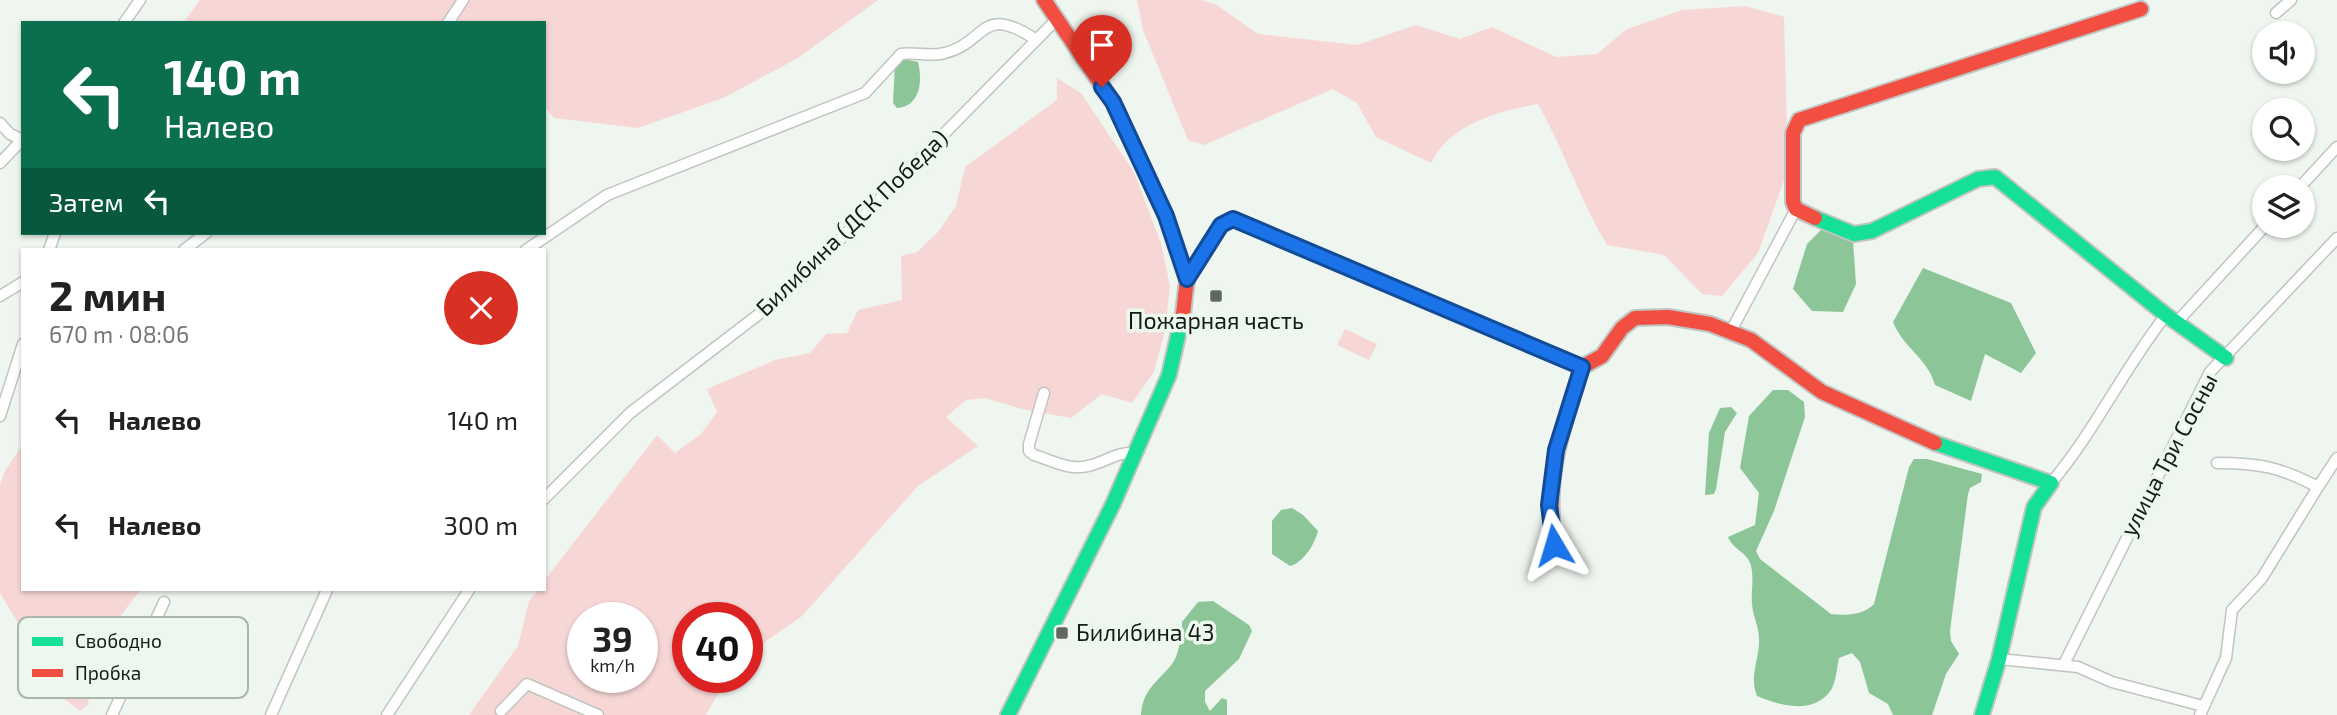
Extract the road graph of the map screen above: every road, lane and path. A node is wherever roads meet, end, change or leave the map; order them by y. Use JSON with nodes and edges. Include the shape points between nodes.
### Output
{"nodes":[{"id":1,"x":140,"y":0,"type":"edge"},
{"id":2,"x":463,"y":0,"type":"edge"},
{"id":3,"x":1044,"y":0,"type":"edge"},
{"id":4,"x":2291,"y":0,"type":"edge"},
{"id":5,"x":2141,"y":9,"type":"dead end"},
{"id":6,"x":2276,"y":13,"type":"dead end"},
{"id":7,"x":1056,"y":20,"type":"junction"},
{"id":8,"x":125,"y":21,"type":"edge"},
{"id":9,"x":449,"y":21,"type":"edge"},
{"id":10,"x":1035,"y":39,"type":"junction"},
{"id":11,"x":0,"y":123,"type":"edge"},
{"id":12,"x":21,"y":139,"type":"edge"},
{"id":13,"x":21,"y":141,"type":"edge"},
{"id":14,"x":2337,"y":147,"type":"edge"},
{"id":15,"x":0,"y":163,"type":"edge"},
{"id":16,"x":2311,"y":175,"type":"edge"},
{"id":17,"x":1796,"y":209,"type":"junction"},
{"id":18,"x":203,"y":235,"type":"edge"},
{"id":19,"x":2253,"y":238,"type":"edge"},
{"id":20,"x":2337,"y":238,"type":"edge"},
{"id":21,"x":187,"y":248,"type":"edge"},
{"id":22,"x":529,"y":248,"type":"edge"},
{"id":23,"x":1187,"y":279,"type":"junction"},
{"id":24,"x":21,"y":283,"type":"edge"},
{"id":25,"x":0,"y":296,"type":"edge"},
{"id":26,"x":2172,"y":318,"type":"junction"},
{"id":27,"x":1732,"y":329,"type":"junction"},
{"id":28,"x":21,"y":357,"type":"edge"},
{"id":29,"x":2226,"y":358,"type":"junction"},
{"id":30,"x":1582,"y":367,"type":"junction"},
{"id":31,"x":18,"y":377,"type":"edge"},
{"id":32,"x":1044,"y":393,"type":"dead end"},
{"id":33,"x":0,"y":416,"type":"edge"},
{"id":34,"x":1136,"y":453,"type":"junction"},
{"id":35,"x":2337,"y":458,"type":"edge"},
{"id":36,"x":2217,"y":463,"type":"dead end"},
{"id":37,"x":2051,"y":483,"type":"junction"},
{"id":38,"x":2318,"y":487,"type":"junction"},
{"id":39,"x":546,"y":497,"type":"edge"},
{"id":40,"x":1554,"y":545,"type":"dead end"},
{"id":41,"x":327,"y":591,"type":"edge"},
{"id":42,"x":468,"y":591,"type":"edge"},
{"id":43,"x":163,"y":602,"type":"dead end"},
{"id":44,"x":156,"y":617,"type":"edge"},
{"id":45,"x":1999,"y":659,"type":"junction"},
{"id":46,"x":2064,"y":664,"type":"junction"},
{"id":47,"x":120,"y":698,"type":"edge"},
{"id":48,"x":501,"y":711,"type":"dead end"},
{"id":49,"x":2202,"y":711,"type":"edge"},
{"id":50,"x":112,"y":715,"type":"edge"},
{"id":51,"x":271,"y":715,"type":"edge"},
{"id":52,"x":387,"y":715,"type":"edge"},
{"id":53,"x":598,"y":715,"type":"edge"},
{"id":54,"x":1008,"y":715,"type":"edge"},
{"id":55,"x":1982,"y":715,"type":"edge"}],
"edges":[{"from":1,"to":8,"type":"street"},
{"from":2,"to":9,"type":"street"},
{"from":3,"to":7,"type":"street"},
{"from":4,"to":6,"type":"street"},
{"from":5,"to":17,"type":"street","via":[[1799,120],[1793,132]]},
{"from":7,"to":10,"type":"street","name":"Билибина (ДСК Победа)"},
{"from":7,"to":23,"type":"street","via":[[1113,102],[1166,216]]},
{"from":10,"to":22,"type":"street","via":[[1004,23],[940,54],[901,54],[865,93],[607,195]]},
{"from":10,"to":39,"type":"street","name":"Билибина (ДСК Победа)","via":[[809,271],[630,413]]},
{"from":11,"to":12,"type":"street"},
{"from":13,"to":15,"type":"street"},
{"from":14,"to":16,"type":"street"},
{"from":17,"to":26,"type":"street","via":[[1854,234],[1872,231],[1978,179],[1996,177]]},
{"from":17,"to":27,"type":"street"},
{"from":18,"to":21,"type":"street"},
{"from":19,"to":26,"type":"street"},
{"from":20,"to":29,"type":"street","name":"улица Три Сосны"},
{"from":23,"to":30,"type":"street","via":[[1221,225],[1233,219]]},
{"from":23,"to":34,"type":"street","via":[[1169,376]]},
{"from":24,"to":25,"type":"street"},
{"from":26,"to":29,"type":"street"},
{"from":26,"to":37,"type":"street","via":[[2147,339]]},
{"from":27,"to":30,"type":"street","via":[[1650,315],[1634,318],[1620,330],[1605,355]]},
{"from":27,"to":37,"type":"street","via":[[1822,392],[1905,431]]},
{"from":28,"to":31,"type":"street"},
{"from":29,"to":46,"type":"street","name":"улица Три Сосны","via":[[2210,372]]},
{"from":30,"to":40,"type":"street","via":[[1556,450],[1549,505]]},
{"from":31,"to":33,"type":"street"},
{"from":32,"to":34,"type":"street","via":[[1029,452],[1073,467],[1087,467],[1123,452]]},
{"from":34,"to":54,"type":"street"},
{"from":35,"to":38,"type":"street"},
{"from":36,"to":38,"type":"street","via":[[2259,463],[2286,470]]},
{"from":37,"to":45,"type":"street","via":[[2034,507]]},
{"from":38,"to":49,"type":"street","via":[[2262,578],[2232,610],[2226,658]]},
{"from":41,"to":51,"type":"street"},
{"from":42,"to":52,"type":"street"},
{"from":43,"to":44,"type":"street"},
{"from":45,"to":46,"type":"street"},
{"from":45,"to":55,"type":"street"},
{"from":46,"to":49,"type":"street"},
{"from":47,"to":50,"type":"street"},
{"from":48,"to":53,"type":"street","via":[[527,684]]}]}
